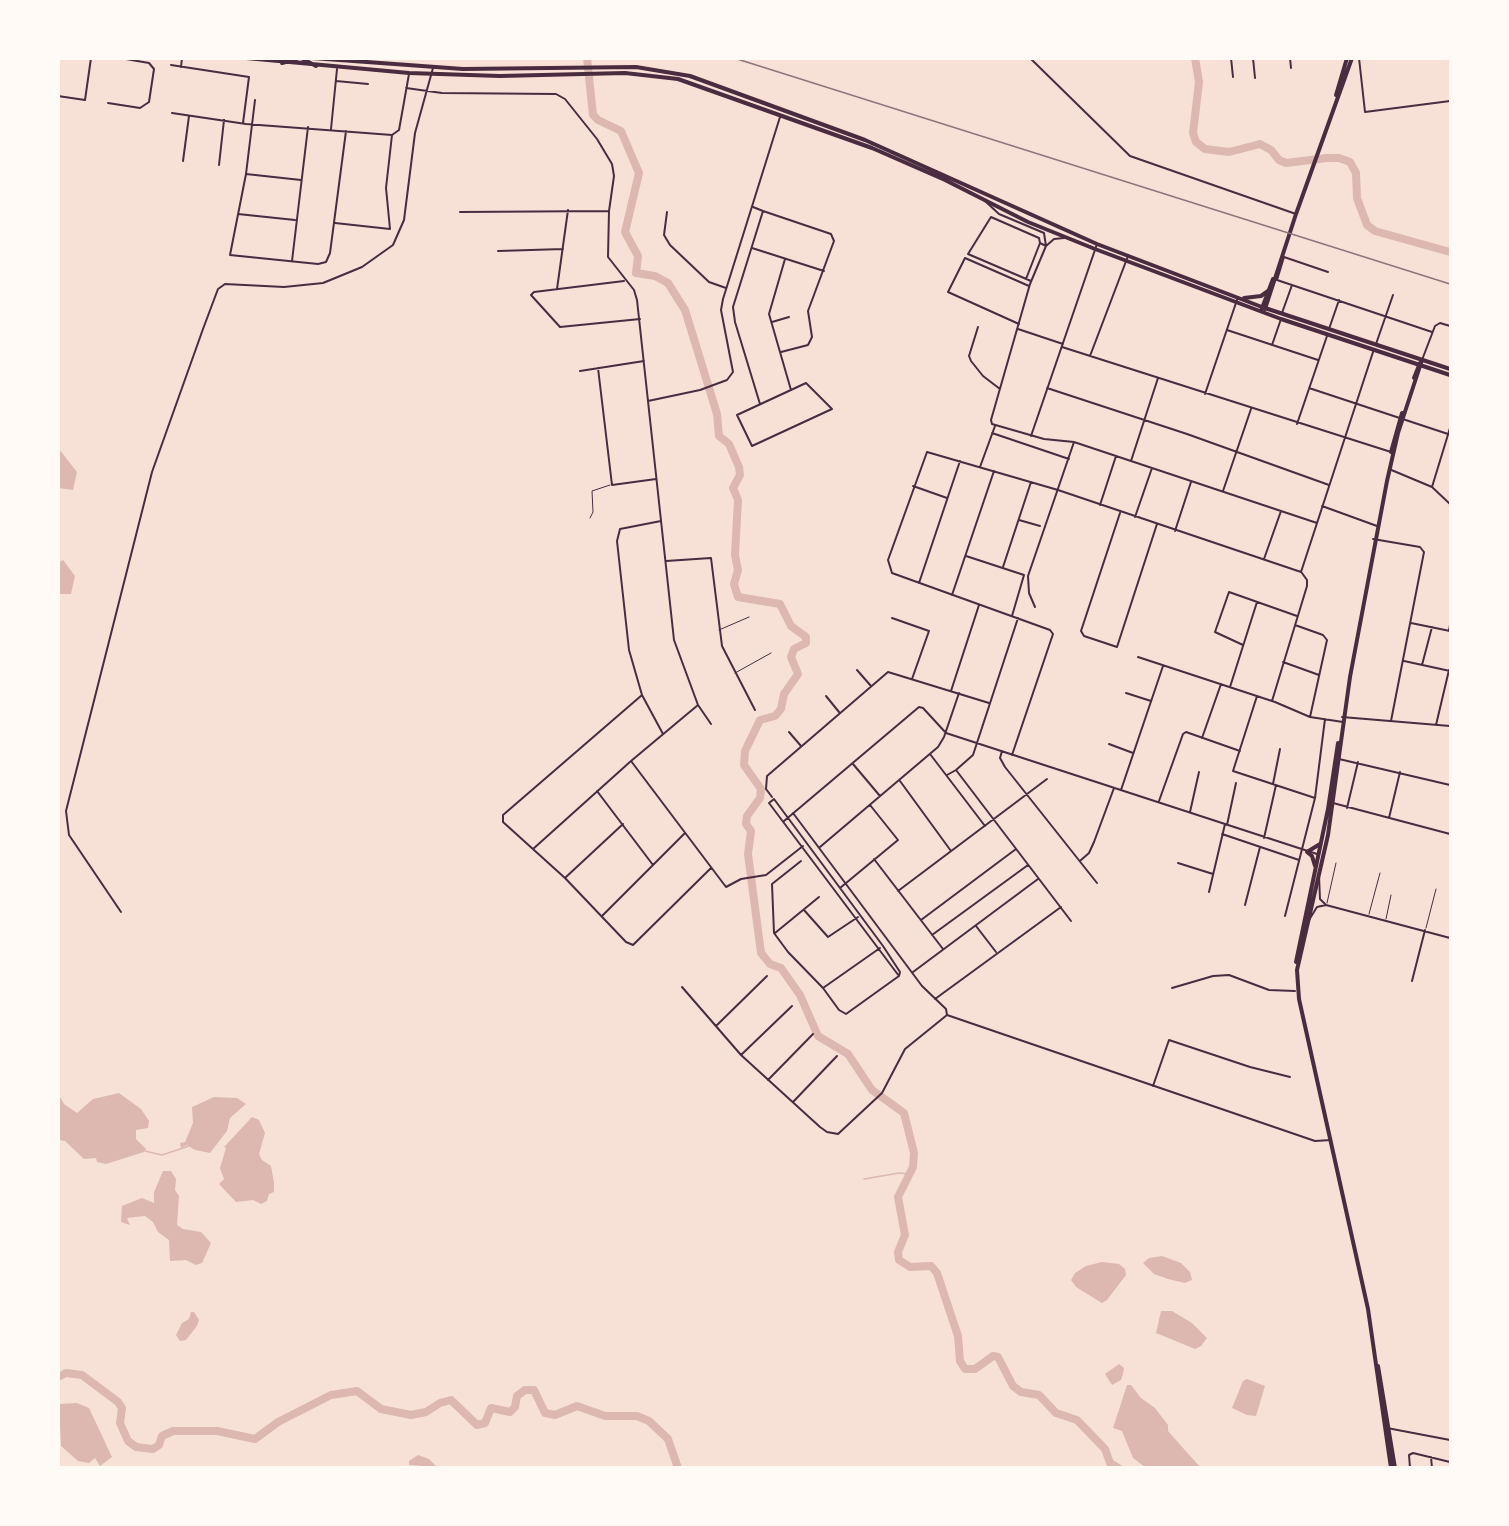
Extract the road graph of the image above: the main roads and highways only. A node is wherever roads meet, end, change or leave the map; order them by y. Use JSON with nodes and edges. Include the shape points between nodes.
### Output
{"nodes":[{"id":1,"x":246,"y":58,"type":"edge"},
{"id":2,"x":301,"y":58,"type":"edge"},
{"id":3,"x":312,"y":58,"type":"edge"},
{"id":4,"x":1347,"y":58,"type":"edge"},
{"id":5,"x":1352,"y":58,"type":"edge"},
{"id":6,"x":282,"y":63,"type":"junction"},
{"id":7,"x":317,"y":67,"type":"junction"},
{"id":8,"x":1329,"y":119,"type":"junction"},
{"id":9,"x":1096,"y":247,"type":"junction"},
{"id":10,"x":1275,"y":279,"type":"junction"},
{"id":11,"x":1268,"y":291,"type":"junction"},
{"id":12,"x":1238,"y":299,"type":"junction"},
{"id":13,"x":1263,"y":309,"type":"junction"},
{"id":14,"x":1282,"y":316,"type":"junction"},
{"id":15,"x":1422,"y":360,"type":"junction"},
{"id":16,"x":1420,"y":365,"type":"junction"},
{"id":17,"x":1450,"y":369,"type":"edge"},
{"id":18,"x":1450,"y":375,"type":"edge"},
{"id":19,"x":1392,"y":453,"type":"junction"},
{"id":20,"x":1376,"y":526,"type":"junction"},
{"id":21,"x":1342,"y":719,"type":"junction"},
{"id":22,"x":1328,"y":835,"type":"junction"},
{"id":23,"x":1321,"y":842,"type":"junction"},
{"id":24,"x":1319,"y":855,"type":"junction"},
{"id":25,"x":1315,"y":869,"type":"junction"},
{"id":26,"x":1305,"y":934,"type":"junction"},
{"id":27,"x":1313,"y":1066,"type":"junction"},
{"id":28,"x":1393,"y":1467,"type":"edge"}],
"edges":[{"from":1,"to":6,"type":"main road"},
{"from":2,"to":6,"type":"main road"},
{"from":2,"to":7,"type":"main road"},
{"from":3,"to":9,"type":"main road","via":[[433,69],[636,67],[680,73],[915,161]]},
{"from":4,"to":8,"type":"main road"},
{"from":5,"to":8,"type":"main road"},
{"from":6,"to":7,"type":"main road"},
{"from":7,"to":9,"type":"main road","via":[[432,74],[625,73],[669,77],[874,150]]},
{"from":8,"to":10,"type":"main road"},
{"from":9,"to":12,"type":"main road"},
{"from":10,"to":11,"type":"main road"},
{"from":10,"to":13,"type":"main road"},
{"from":11,"to":12,"type":"main road","via":[[1255,298]]},
{"from":11,"to":13,"type":"main road"},
{"from":12,"to":13,"type":"main road"},
{"from":13,"to":14,"type":"main road"},
{"from":14,"to":15,"type":"main road"},
{"from":14,"to":16,"type":"main road"},
{"from":15,"to":16,"type":"main road"},
{"from":15,"to":17,"type":"main road"},
{"from":16,"to":18,"type":"main road"},
{"from":16,"to":19,"type":"main road"},
{"from":19,"to":20,"type":"main road"},
{"from":19,"to":20,"type":"main road"},
{"from":20,"to":21,"type":"main road"},
{"from":21,"to":22,"type":"main road"},
{"from":21,"to":23,"type":"main road"},
{"from":22,"to":24,"type":"main road"},
{"from":22,"to":26,"type":"main road"},
{"from":23,"to":24,"type":"main road"},
{"from":23,"to":25,"type":"main road","via":[[1307,852],[1314,859]]},
{"from":24,"to":25,"type":"main road"},
{"from":24,"to":26,"type":"main road"},
{"from":25,"to":27,"type":"main road","via":[[1297,955],[1295,991]]},
{"from":26,"to":27,"type":"main road","via":[[1297,983]]},
{"from":27,"to":28,"type":"main road","via":[[1368,1310]]}]}
